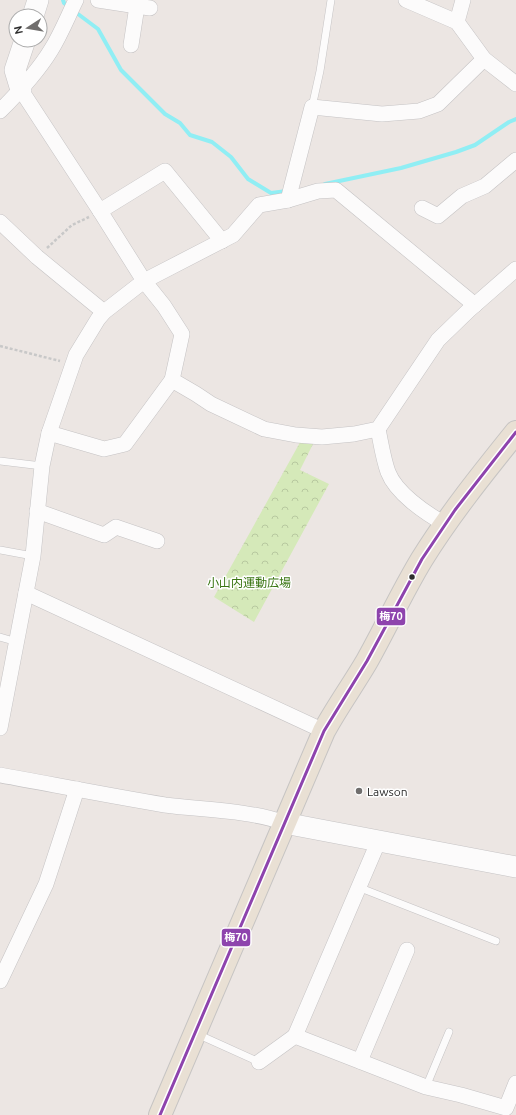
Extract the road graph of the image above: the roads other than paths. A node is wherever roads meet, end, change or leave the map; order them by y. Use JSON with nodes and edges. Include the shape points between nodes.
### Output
{"nodes":[{"id":1,"x":98,"y":0,"type":"edge"},
{"id":2,"x":331,"y":0,"type":"edge"},
{"id":3,"x":406,"y":0,"type":"edge"},
{"id":4,"x":463,"y":0,"type":"edge"},
{"id":5,"x":73,"y":6,"type":"edge"},
{"id":6,"x":457,"y":22,"type":"junction"},
{"id":7,"x":131,"y":45,"type":"dead end"},
{"id":8,"x":22,"y":48,"type":"edge"},
{"id":9,"x":484,"y":60,"type":"junction"},
{"id":10,"x":516,"y":84,"type":"edge"},
{"id":11,"x":21,"y":90,"type":"junction"},
{"id":12,"x":312,"y":107,"type":"junction"},
{"id":13,"x":0,"y":111,"type":"edge"},
{"id":14,"x":516,"y":160,"type":"edge"},
{"id":15,"x":290,"y":193,"type":"junction"},
{"id":16,"x":422,"y":208,"type":"dead end"},
{"id":17,"x":100,"y":211,"type":"junction"},
{"id":18,"x":0,"y":222,"type":"edge"},
{"id":19,"x":222,"y":241,"type":"junction"},
{"id":20,"x":516,"y":269,"type":"edge"},
{"id":21,"x":144,"y":281,"type":"junction"},
{"id":22,"x":475,"y":305,"type":"junction"},
{"id":23,"x":104,"y":312,"type":"junction"},
{"id":24,"x":172,"y":380,"type":"junction"},
{"id":25,"x":378,"y":429,"type":"junction"},
{"id":26,"x":516,"y":432,"type":"edge"},
{"id":27,"x":49,"y":433,"type":"junction"},
{"id":28,"x":0,"y":461,"type":"edge"},
{"id":29,"x":42,"y":466,"type":"junction"},
{"id":30,"x":37,"y":511,"type":"junction"},
{"id":31,"x":445,"y":524,"type":"junction"},
{"id":32,"x":157,"y":541,"type":"dead end"},
{"id":33,"x":0,"y":550,"type":"edge"},
{"id":34,"x":33,"y":556,"type":"junction"},
{"id":35,"x":26,"y":593,"type":"junction"},
{"id":36,"x":0,"y":637,"type":"edge"},
{"id":37,"x":17,"y":642,"type":"junction"},
{"id":38,"x":3,"y":692,"type":"edge"},
{"id":39,"x":0,"y":728,"type":"edge"},
{"id":40,"x":324,"y":731,"type":"junction"},
{"id":41,"x":0,"y":775,"type":"edge"},
{"id":42,"x":77,"y":789,"type":"junction"},
{"id":43,"x":284,"y":823,"type":"junction"},
{"id":44,"x":379,"y":840,"type":"junction"},
{"id":45,"x":515,"y":864,"type":"edge"},
{"id":46,"x":358,"y":887,"type":"junction"},
{"id":47,"x":496,"y":941,"type":"dead end"},
{"id":48,"x":407,"y":950,"type":"dead end"},
{"id":49,"x":0,"y":981,"type":"edge"},
{"id":50,"x":449,"y":1032,"type":"dead end"},
{"id":51,"x":195,"y":1033,"type":"junction"},
{"id":52,"x":295,"y":1036,"type":"junction"},
{"id":53,"x":360,"y":1061,"type":"junction"},
{"id":54,"x":259,"y":1062,"type":"joint"},
{"id":55,"x":516,"y":1083,"type":"edge"},
{"id":56,"x":426,"y":1087,"type":"junction"},
{"id":57,"x":511,"y":1110,"type":"edge"},
{"id":58,"x":160,"y":1115,"type":"edge"}],
"edges":[{"from":1,"to":7,"type":"street","via":[[143,7]]},
{"from":2,"to":12,"type":"lane"},
{"from":3,"to":6,"type":"street"},
{"from":4,"to":6,"type":"street"},
{"from":5,"to":11,"type":"street","via":[[52,48]]},
{"from":6,"to":9,"type":"street"},
{"from":8,"to":11,"type":"street","via":[[15,70]]},
{"from":9,"to":10,"type":"street"},
{"from":9,"to":12,"type":"street","via":[[438,104],[419,110],[382,114]]},
{"from":11,"to":13,"type":"street"},
{"from":11,"to":17,"type":"street"},
{"from":12,"to":15,"type":"street"},
{"from":14,"to":16,"type":"street","via":[[485,186],[462,196],[438,216]]},
{"from":15,"to":19,"type":"street","via":[[259,205],[233,235]]},
{"from":15,"to":22,"type":"street","via":[[336,190]]},
{"from":17,"to":19,"type":"street","via":[[165,171]]},
{"from":17,"to":21,"type":"street"},
{"from":18,"to":23,"type":"street"},
{"from":19,"to":21,"type":"street"},
{"from":20,"to":22,"type":"street"},
{"from":21,"to":23,"type":"street"},
{"from":21,"to":24,"type":"street","via":[[182,334]]},
{"from":22,"to":25,"type":"street","via":[[438,340]]},
{"from":23,"to":27,"type":"street","via":[[76,355]]},
{"from":24,"to":25,"type":"street","via":[[211,404],[264,429],[322,437]]},
{"from":24,"to":27,"type":"street","via":[[125,444],[104,449]]},
{"from":25,"to":31,"type":"street","via":[[388,473],[398,488],[431,517]]},
{"from":26,"to":31,"type":"main road"},
{"from":27,"to":29,"type":"street"},
{"from":28,"to":29,"type":"lane"},
{"from":29,"to":30,"type":"street"},
{"from":30,"to":32,"type":"street","via":[[104,535],[116,528]]},
{"from":30,"to":34,"type":"street"},
{"from":31,"to":40,"type":"main road","via":[[421,561],[366,662]]},
{"from":33,"to":34,"type":"lane"},
{"from":34,"to":35,"type":"street"},
{"from":35,"to":37,"type":"street"},
{"from":35,"to":40,"type":"street"},
{"from":36,"to":37,"type":"lane"},
{"from":37,"to":38,"type":"street"},
{"from":38,"to":39,"type":"street"},
{"from":40,"to":43,"type":"main road"},
{"from":41,"to":42,"type":"street"},
{"from":42,"to":43,"type":"street","via":[[165,805],[273,818]]},
{"from":42,"to":49,"type":"street","via":[[46,884]]},
{"from":43,"to":44,"type":"street"},
{"from":43,"to":51,"type":"main road"},
{"from":44,"to":45,"type":"street"},
{"from":44,"to":46,"type":"street"},
{"from":46,"to":47,"type":"lane"},
{"from":46,"to":52,"type":"street"},
{"from":48,"to":53,"type":"street"},
{"from":50,"to":56,"type":"lane"},
{"from":51,"to":54,"type":"lane"},
{"from":51,"to":58,"type":"main road"},
{"from":52,"to":53,"type":"street"},
{"from":52,"to":54,"type":"street"},
{"from":53,"to":56,"type":"street"},
{"from":55,"to":57,"type":"street"},
{"from":56,"to":57,"type":"street"}]}
